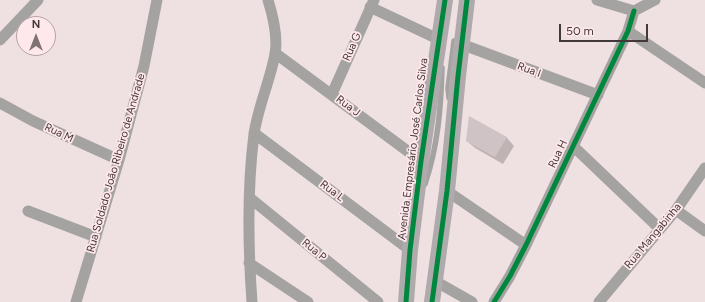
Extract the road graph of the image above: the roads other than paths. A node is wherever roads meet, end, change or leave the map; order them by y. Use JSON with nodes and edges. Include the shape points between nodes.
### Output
{"nodes":[{"id":1,"x":38,"y":0,"type":"edge"},
{"id":2,"x":157,"y":0,"type":"edge"},
{"id":3,"x":268,"y":0,"type":"edge"},
{"id":4,"x":467,"y":0,"type":"edge"},
{"id":5,"x":597,"y":0,"type":"edge"},
{"id":6,"x":655,"y":0,"type":"edge"},
{"id":7,"x":372,"y":3,"type":"edge"},
{"id":8,"x":444,"y":5,"type":"edge"},
{"id":9,"x":634,"y":11,"type":"junction"},
{"id":10,"x":628,"y":31,"type":"junction"},
{"id":11,"x":438,"y":39,"type":"junction"},
{"id":12,"x":0,"y":40,"type":"edge"},
{"id":13,"x":458,"y":41,"type":"junction"},
{"id":14,"x":275,"y":53,"type":"junction"},
{"id":15,"x":705,"y":83,"type":"edge"},
{"id":16,"x":332,"y":94,"type":"junction"},
{"id":17,"x":598,"y":95,"type":"junction"},
{"id":18,"x":0,"y":103,"type":"edge"},
{"id":19,"x":254,"y":133,"type":"junction"},
{"id":20,"x":573,"y":146,"type":"junction"},
{"id":21,"x":120,"y":160,"type":"junction"},
{"id":22,"x":421,"y":161,"type":"junction"},
{"id":23,"x":705,"y":168,"type":"edge"},
{"id":24,"x":447,"y":191,"type":"junction"},
{"id":25,"x":250,"y":198,"type":"junction"},
{"id":26,"x":28,"y":210,"type":"dead end"},
{"id":27,"x":676,"y":210,"type":"junction"},
{"id":28,"x":415,"y":212,"type":"junction"},
{"id":29,"x":660,"y":229,"type":"junction"},
{"id":30,"x":705,"y":231,"type":"edge"},
{"id":31,"x":96,"y":237,"type":"junction"},
{"id":32,"x":526,"y":245,"type":"junction"},
{"id":33,"x":410,"y":250,"type":"junction"},
{"id":34,"x":249,"y":263,"type":"junction"},
{"id":35,"x":435,"y":281,"type":"junction"},
{"id":36,"x":76,"y":302,"type":"edge"},
{"id":37,"x":252,"y":302,"type":"edge"},
{"id":38,"x":308,"y":302,"type":"edge"},
{"id":39,"x":378,"y":302,"type":"edge"},
{"id":40,"x":406,"y":302,"type":"edge"},
{"id":41,"x":432,"y":302,"type":"edge"},
{"id":42,"x":472,"y":302,"type":"edge"},
{"id":43,"x":494,"y":302,"type":"edge"},
{"id":44,"x":599,"y":302,"type":"edge"}],
"edges":[{"from":1,"to":12,"type":"street"},
{"from":2,"to":21,"type":"street","name":"Rua Soldado João Ribeiro de Andrade","via":[[144,66]]},
{"from":3,"to":14,"type":"street","via":[[275,35]]},
{"from":4,"to":13,"type":"main road"},
{"from":5,"to":9,"type":"street"},
{"from":6,"to":9,"type":"street"},
{"from":7,"to":11,"type":"street"},
{"from":7,"to":16,"type":"street","name":"Rua G"},
{"from":8,"to":11,"type":"main road","name":"Avenida Empresário José Carlos Silva"},
{"from":8,"to":28,"type":"lane","via":[[437,136],[431,167]]},
{"from":9,"to":10,"type":"street","name":"Rua H"},
{"from":10,"to":15,"type":"street"},
{"from":10,"to":17,"type":"street","name":"Rua H"},
{"from":11,"to":22,"type":"main road","name":"Avenida Empresário José Carlos Silva"},
{"from":13,"to":17,"type":"street","name":"Rua I"},
{"from":13,"to":24,"type":"main road"},
{"from":14,"to":16,"type":"street","name":"Rua J"},
{"from":14,"to":19,"type":"street"},
{"from":16,"to":22,"type":"street","name":"Rua J"},
{"from":17,"to":20,"type":"street","name":"Rua H"},
{"from":18,"to":21,"type":"street","name":"Rua M","via":[[33,121]]},
{"from":19,"to":25,"type":"street"},
{"from":19,"to":33,"type":"street","name":"Rua L"},
{"from":20,"to":29,"type":"street"},
{"from":20,"to":32,"type":"street","name":"Rua H"},
{"from":21,"to":31,"type":"street","name":"Rua Soldado João Ribeiro de Andrade"},
{"from":22,"to":28,"type":"main road","name":"Avenida Empresário José Carlos Silva"},
{"from":23,"to":27,"type":"street","name":"Rua Mangabinha"},
{"from":24,"to":32,"type":"street"},
{"from":24,"to":35,"type":"main road"},
{"from":25,"to":34,"type":"street"},
{"from":25,"to":39,"type":"street","name":"Rua P"},
{"from":26,"to":31,"type":"street"},
{"from":27,"to":29,"type":"street","name":"Rua Mangabinha"},
{"from":27,"to":30,"type":"street"},
{"from":28,"to":33,"type":"main road","name":"Avenida Empresário José Carlos Silva"},
{"from":29,"to":44,"type":"street","name":"Rua Mangabinha"},
{"from":31,"to":36,"type":"street","name":"Rua Soldado João Ribeiro de Andrade"},
{"from":32,"to":43,"type":"street","name":"Rua H"},
{"from":33,"to":40,"type":"main road","name":"Avenida Empresário José Carlos Silva"},
{"from":34,"to":37,"type":"street"},
{"from":34,"to":38,"type":"street"},
{"from":35,"to":41,"type":"main road"},
{"from":35,"to":42,"type":"street"}]}
